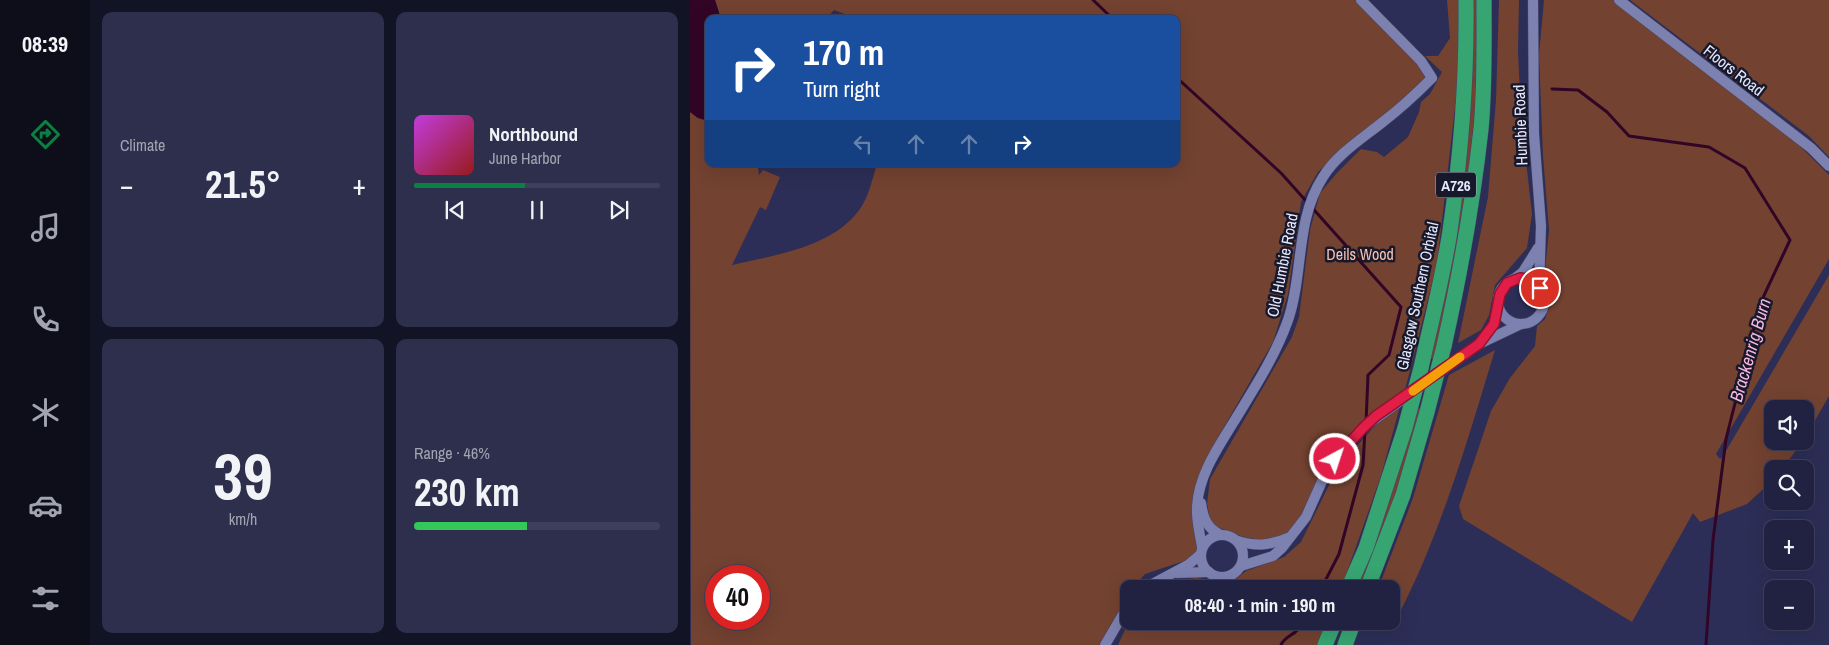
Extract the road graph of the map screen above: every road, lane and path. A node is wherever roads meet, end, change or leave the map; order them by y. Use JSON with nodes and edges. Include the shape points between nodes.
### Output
{"nodes":[{"id":1,"x":1361,"y":0,"type":"edge"},
{"id":2,"x":1466,"y":0,"type":"edge"},
{"id":3,"x":1484,"y":0,"type":"edge"},
{"id":4,"x":1619,"y":0,"type":"edge"},
{"id":5,"x":1534,"y":1,"type":"edge"},
{"id":6,"x":1829,"y":166,"type":"edge"},
{"id":7,"x":1540,"y":245,"type":"junction"},
{"id":8,"x":1513,"y":280,"type":"junction"},
{"id":9,"x":1540,"y":288,"type":"junction"},
{"id":10,"x":1498,"y":300,"type":"junction"},
{"id":11,"x":1521,"y":324,"type":"junction"},
{"id":12,"x":1479,"y":344,"type":"junction"},
{"id":13,"x":1200,"y":489,"type":"junction"},
{"id":14,"x":1219,"y":534,"type":"junction"},
{"id":15,"x":1293,"y":536,"type":"junction"},
{"id":16,"x":1238,"y":541,"type":"junction"},
{"id":17,"x":1201,"y":551,"type":"junction"},
{"id":18,"x":1241,"y":566,"type":"junction"},
{"id":19,"x":1209,"y":572,"type":"junction"},
{"id":20,"x":1170,"y":574,"type":"junction"},
{"id":21,"x":1159,"y":580,"type":"edge"},
{"id":22,"x":1352,"y":580,"type":"edge"},
{"id":23,"x":1370,"y":580,"type":"edge"},
{"id":24,"x":1120,"y":619,"type":"edge"},
{"id":25,"x":1331,"y":630,"type":"edge"},
{"id":26,"x":1351,"y":630,"type":"edge"},
{"id":27,"x":1105,"y":645,"type":"edge"},
{"id":28,"x":1325,"y":645,"type":"edge"},
{"id":29,"x":1345,"y":645,"type":"edge"}],
"edges":[{"from":1,"to":13,"type":"street","name":"Old Humbie Road","via":[[1421,61],[1432,78],[1349,148],[1323,176],[1311,200],[1302,236],[1295,293],[1288,319],[1273,355],[1204,474]]},
{"from":2,"to":22,"type":"highway","name":"Glasgow Southern Orbital","number":"A726","bridge":true,"via":[[1462,124],[1450,232],[1405,428],[1366,548]]},
{"from":3,"to":23,"type":"highway","number":"A726","bridge":true,"via":[[1481,127],[1460,276],[1403,495]]},
{"from":4,"to":6,"type":"street","name":"Floors Road","via":[[1811,148]]},
{"from":5,"to":7,"type":"street","name":"Humbie Road","via":[[1534,134]]},
{"from":7,"to":8,"type":"street","via":[[1531,261]]},
{"from":7,"to":9,"type":"street","name":"Humbie Road"},
{"from":8,"to":9,"type":"street","via":[[1527,279]]},
{"from":8,"to":10,"type":"street","via":[[1502,288]]},
{"from":9,"to":11,"type":"street","via":[[1542,311],[1536,319]]},
{"from":10,"to":11,"type":"street","via":[[1505,318]]},
{"from":10,"to":12,"type":"street","via":[[1494,324]]},
{"from":11,"to":12,"type":"street"},
{"from":12,"to":15,"type":"street","via":[[1363,428],[1322,479],[1306,517]]},
{"from":13,"to":14,"type":"street","via":[[1206,524]]},
{"from":13,"to":17,"type":"street","via":[[1196,519]]},
{"from":14,"to":16,"type":"street"},
{"from":14,"to":17,"type":"street","via":[[1209,539]]},
{"from":15,"to":16,"type":"street","via":[[1260,546]]},
{"from":15,"to":18,"type":"street","via":[[1273,556]]},
{"from":16,"to":18,"type":"street","via":[[1243,553]]},
{"from":17,"to":19,"type":"street","via":[[1204,567]]},
{"from":17,"to":20,"type":"street","via":[[1188,565]]},
{"from":18,"to":19,"type":"street","via":[[1226,577]]},
{"from":19,"to":20,"type":"street"},
{"from":20,"to":21,"type":"street"},
{"from":24,"to":27,"type":"street"},
{"from":25,"to":28,"type":"highway"},
{"from":26,"to":29,"type":"highway"}]}
